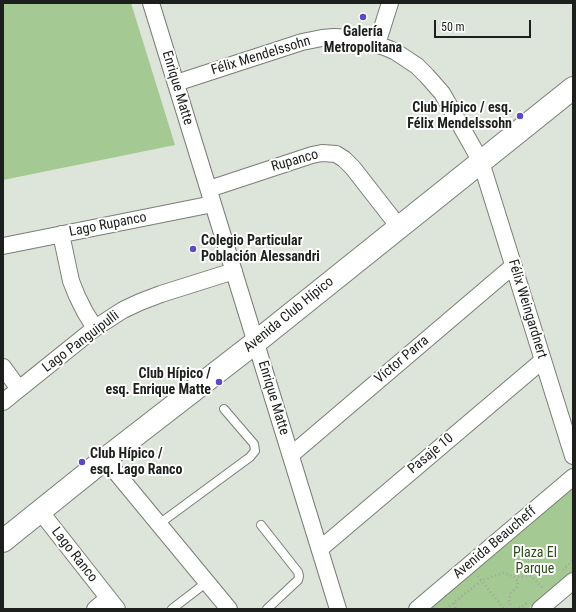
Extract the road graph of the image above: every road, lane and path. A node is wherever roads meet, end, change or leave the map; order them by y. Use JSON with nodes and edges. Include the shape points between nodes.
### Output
{"nodes":[{"id":1,"x":151,"y":3,"type":"edge"},
{"id":2,"x":390,"y":3,"type":"edge"},
{"id":3,"x":377,"y":44,"type":"junction"},
{"id":4,"x":176,"y":83,"type":"junction"},
{"id":5,"x":573,"y":88,"type":"edge"},
{"id":6,"x":481,"y":162,"type":"junction"},
{"id":7,"x":209,"y":188,"type":"junction"},
{"id":8,"x":213,"y":204,"type":"junction"},
{"id":9,"x":399,"y":227,"type":"junction"},
{"id":10,"x":61,"y":234,"type":"junction"},
{"id":11,"x":3,"y":246,"type":"edge"},
{"id":12,"x":514,"y":266,"type":"junction"},
{"id":13,"x":234,"y":271,"type":"junction"},
{"id":14,"x":94,"y":328,"type":"junction"},
{"id":15,"x":256,"y":342,"type":"junction"},
{"id":16,"x":543,"y":360,"type":"junction"},
{"id":17,"x":3,"y":367,"type":"edge"},
{"id":18,"x":19,"y":389,"type":"junction"},
{"id":19,"x":3,"y":402,"type":"edge"},
{"id":20,"x":224,"y":409,"type":"dead end"},
{"id":21,"x":291,"y":455,"type":"junction"},
{"id":22,"x":573,"y":456,"type":"edge"},
{"id":23,"x":105,"y":459,"type":"junction"},
{"id":24,"x":573,"y":477,"type":"edge"},
{"id":25,"x":40,"y":511,"type":"junction"},
{"id":26,"x":159,"y":524,"type":"junction"},
{"id":27,"x":261,"y":525,"type":"dead end"},
{"id":28,"x":3,"y":541,"type":"edge"},
{"id":29,"x":320,"y":549,"type":"junction"},
{"id":30,"x":476,"y":574,"type":"dead end"},
{"id":31,"x":515,"y":577,"type":"junction"},
{"id":32,"x":482,"y":580,"type":"junction"},
{"id":33,"x":573,"y":581,"type":"edge"},
{"id":34,"x":206,"y":582,"type":"junction"},
{"id":35,"x":454,"y":603,"type":"junction"},
{"id":36,"x":112,"y":604,"type":"edge"},
{"id":37,"x":546,"y":604,"type":"edge"},
{"id":38,"x":95,"y":609,"type":"edge"},
{"id":39,"x":172,"y":609,"type":"edge"},
{"id":40,"x":229,"y":609,"type":"edge"},
{"id":41,"x":267,"y":609,"type":"edge"},
{"id":42,"x":338,"y":609,"type":"edge"},
{"id":43,"x":417,"y":609,"type":"edge"},
{"id":44,"x":446,"y":609,"type":"edge"},
{"id":45,"x":456,"y":609,"type":"edge"},
{"id":46,"x":504,"y":609,"type":"edge"},
{"id":47,"x":512,"y":609,"type":"edge"}],
"edges":[{"from":1,"to":4,"type":"street","name":"Enrique Matte"},
{"from":2,"to":3,"type":"street"},
{"from":3,"to":4,"type":"street","name":"Félix Mendelssohn","via":[[344,37],[312,40]]},
{"from":3,"to":6,"type":"street","name":"Félix Mendelssohn","via":[[407,58],[436,86]]},
{"from":4,"to":7,"type":"street","name":"Enrique Matte"},
{"from":5,"to":6,"type":"main road","name":"Avenida Club Hípico"},
{"from":6,"to":9,"type":"main road","name":"Avenida Club Hípico"},
{"from":6,"to":12,"type":"street","name":"Félix Weingardnert"},
{"from":7,"to":8,"type":"street","name":"Enrique Matte"},
{"from":7,"to":9,"type":"street","name":"Rupanco","via":[[312,155],[336,154],[348,162]]},
{"from":8,"to":10,"type":"street","name":"Lago Rupanco"},
{"from":8,"to":13,"type":"street","name":"Enrique Matte"},
{"from":9,"to":15,"type":"main road","name":"Avenida Club Hípico"},
{"from":10,"to":11,"type":"street","name":"Lago Rupanco"},
{"from":10,"to":14,"type":"street","via":[[71,281]]},
{"from":12,"to":16,"type":"street","name":"Félix Weingardnert"},
{"from":12,"to":21,"type":"street","name":"Víctor Parra"},
{"from":13,"to":14,"type":"street","name":"Lago Panguipulli","via":[[140,302]]},
{"from":13,"to":15,"type":"street","name":"Enrique Matte"},
{"from":14,"to":18,"type":"street","name":"Lago Panguipulli"},
{"from":15,"to":21,"type":"street","name":"Enrique Matte"},
{"from":15,"to":23,"type":"main road","name":"Avenida Club Hípico"},
{"from":16,"to":22,"type":"street","name":"Félix Weingardnert"},
{"from":16,"to":29,"type":"street","name":"Pasaje 10"},
{"from":17,"to":18,"type":"street"},
{"from":18,"to":19,"type":"street","name":"Lago Panguipulli"},
{"from":20,"to":26,"type":"lane","via":[[254,444],[255,450],[250,457]]},
{"from":21,"to":29,"type":"street","name":"Enrique Matte"},
{"from":23,"to":25,"type":"main road","name":"Avenida Club Hípico"},
{"from":23,"to":26,"type":"street"},
{"from":24,"to":43,"type":"street","name":"Avenida Beaucheff"},
{"from":25,"to":28,"type":"main road","name":"Avenida Club Hípico"},
{"from":25,"to":36,"type":"street","name":"Lago Ranco"},
{"from":26,"to":34,"type":"street"},
{"from":27,"to":41,"type":"lane","via":[[299,576],[298,580]]},
{"from":29,"to":42,"type":"street","name":"Enrique Matte"},
{"from":30,"to":32,"type":"path"},
{"from":31,"to":32,"type":"path","via":[[503,573]]},
{"from":31,"to":37,"type":"path","via":[[532,576]]},
{"from":31,"to":47,"type":"path","via":[[518,581],[517,587],[509,600]]},
{"from":32,"to":35,"type":"path"},
{"from":32,"to":46,"type":"path"},
{"from":33,"to":37,"type":"street"},
{"from":34,"to":39,"type":"lane"},
{"from":34,"to":40,"type":"street"},
{"from":35,"to":44,"type":"path"},
{"from":35,"to":45,"type":"path"},
{"from":36,"to":38,"type":"street","name":"Lago Ranco"}]}
